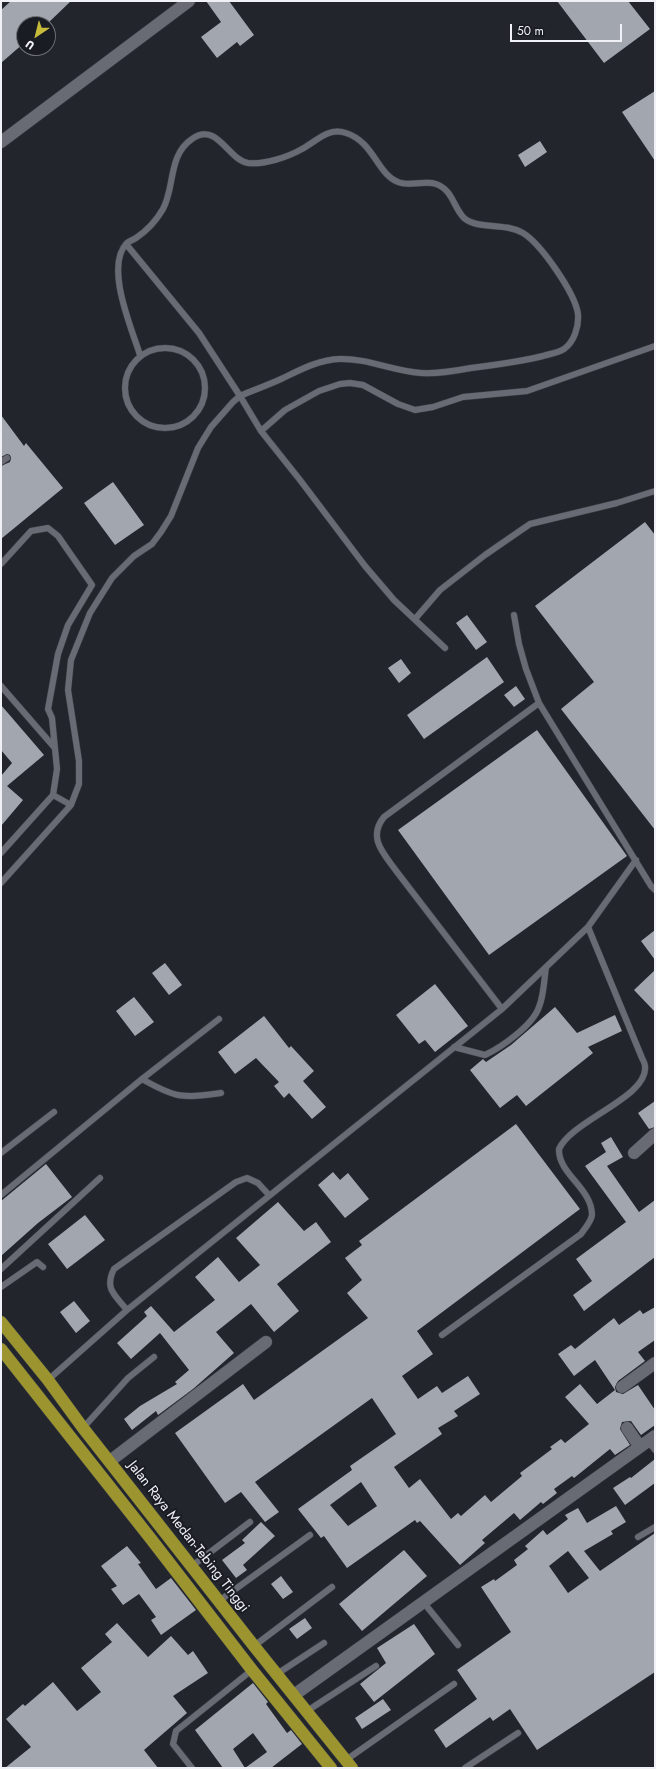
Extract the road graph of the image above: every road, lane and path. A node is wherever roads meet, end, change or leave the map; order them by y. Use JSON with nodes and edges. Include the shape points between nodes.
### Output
{"nodes":[{"id":1,"x":189,"y":1,"type":"edge"},
{"id":2,"x":1,"y":142,"type":"edge"},
{"id":3,"x":126,"y":244,"type":"junction"},
{"id":4,"x":655,"y":346,"type":"edge"},
{"id":5,"x":140,"y":355,"type":"junction"},
{"id":6,"x":240,"y":396,"type":"junction"},
{"id":7,"x":261,"y":431,"type":"junction"},
{"id":8,"x":7,"y":458,"type":"dead end"},
{"id":9,"x":1,"y":462,"type":"edge"},
{"id":10,"x":655,"y":491,"type":"edge"},
{"id":11,"x":1,"y":564,"type":"edge"},
{"id":12,"x":514,"y":615,"type":"dead end"},
{"id":13,"x":415,"y":619,"type":"junction"},
{"id":14,"x":445,"y":648,"type":"dead end"},
{"id":15,"x":1,"y":686,"type":"edge"},
{"id":16,"x":539,"y":703,"type":"junction"},
{"id":17,"x":54,"y":747,"type":"junction"},
{"id":18,"x":53,"y":795,"type":"junction"},
{"id":19,"x":71,"y":805,"type":"junction"},
{"id":20,"x":1,"y":854,"type":"edge"},
{"id":21,"x":636,"y":860,"type":"junction"},
{"id":22,"x":1,"y":882,"type":"edge"},
{"id":23,"x":655,"y":890,"type":"edge"},
{"id":24,"x":588,"y":927,"type":"junction"},
{"id":25,"x":546,"y":967,"type":"junction"},
{"id":26,"x":502,"y":1009,"type":"junction"},
{"id":27,"x":219,"y":1018,"type":"dead end"},
{"id":28,"x":454,"y":1047,"type":"junction"},
{"id":29,"x":142,"y":1079,"type":"junction"},
{"id":30,"x":221,"y":1093,"type":"dead end"},
{"id":31,"x":54,"y":1112,"type":"dead end"},
{"id":32,"x":655,"y":1134,"type":"edge"},
{"id":33,"x":634,"y":1153,"type":"dead end"},
{"id":34,"x":1,"y":1154,"type":"edge"},
{"id":35,"x":100,"y":1178,"type":"dead end"},
{"id":36,"x":1,"y":1195,"type":"edge"},
{"id":37,"x":269,"y":1195,"type":"junction"},
{"id":38,"x":43,"y":1267,"type":"dead end"},
{"id":39,"x":1,"y":1269,"type":"edge"},
{"id":40,"x":1,"y":1287,"type":"edge"},
{"id":41,"x":127,"y":1310,"type":"junction"},
{"id":42,"x":1,"y":1322,"type":"edge"},
{"id":43,"x":442,"y":1335,"type":"dead end"},
{"id":44,"x":266,"y":1342,"type":"dead end"},
{"id":45,"x":1,"y":1348,"type":"edge"},
{"id":46,"x":154,"y":1357,"type":"dead end"},
{"id":47,"x":655,"y":1363,"type":"edge"},
{"id":48,"x":48,"y":1380,"type":"junction"},
{"id":49,"x":622,"y":1387,"type":"dead end"},
{"id":50,"x":83,"y":1428,"type":"junction"},
{"id":51,"x":627,"y":1428,"type":"dead end"},
{"id":52,"x":649,"y":1444,"type":"edge"},
{"id":53,"x":110,"y":1461,"type":"junction"},
{"id":54,"x":250,"y":1522,"type":"dead end"},
{"id":55,"x":655,"y":1527,"type":"edge"},
{"id":56,"x":310,"y":1535,"type":"dead end"},
{"id":57,"x":638,"y":1537,"type":"dead end"},
{"id":58,"x":192,"y":1566,"type":"junction"},
{"id":59,"x":332,"y":1587,"type":"dead end"},
{"id":60,"x":219,"y":1602,"type":"junction"},
{"id":61,"x":424,"y":1603,"type":"junction"},
{"id":62,"x":324,"y":1643,"type":"dead end"},
{"id":63,"x":458,"y":1645,"type":"dead end"},
{"id":64,"x":254,"y":1646,"type":"junction"},
{"id":65,"x":376,"y":1666,"type":"dead end"},
{"id":66,"x":252,"y":1670,"type":"junction"},
{"id":67,"x":277,"y":1674,"type":"junction"},
{"id":68,"x":454,"y":1684,"type":"dead end"},
{"id":69,"x":294,"y":1696,"type":"junction"},
{"id":70,"x":307,"y":1711,"type":"junction"},
{"id":71,"x":518,"y":1732,"type":"dead end"},
{"id":72,"x":349,"y":1764,"type":"edge"},
{"id":73,"x":192,"y":1768,"type":"edge"},
{"id":74,"x":331,"y":1768,"type":"edge"},
{"id":75,"x":464,"y":1768,"type":"edge"}],
"edges":[{"from":1,"to":2,"type":"street"},
{"from":3,"to":5,"type":"lane","via":[[120,257],[118,281]]},
{"from":3,"to":6,"type":"lane","via":[[199,333]]},
{"from":3,"to":6,"type":"lane","via":[[158,218],[166,204],[177,159],[185,144],[194,137],[202,135],[216,138],[237,158],[249,163],[280,159],[302,149],[326,133],[345,132],[357,138],[370,150],[389,176],[398,182],[438,184],[448,191],[464,218],[474,223],[506,226],[524,233],[539,245],[574,301],[578,313],[578,325],[574,336],[564,349],[518,362],[420,372],[358,359],[336,359],[300,369]]},
{"from":4,"to":7,"type":"lane","via":[[527,391],[463,397],[415,410],[363,385],[340,384],[319,391],[285,410]]},
{"from":5,"to":5,"type":"lane","via":[[153,349],[167,347],[181,350],[193,358],[201,370],[205,390],[199,410],[189,420],[176,427],[162,428],[149,425],[137,417],[129,406],[124,392],[125,378],[131,365]]},
{"from":6,"to":7,"type":"lane"},
{"from":6,"to":19,"type":"lane","via":[[211,427],[198,448],[171,516],[161,532],[152,544],[134,556],[112,578],[90,613],[71,660],[68,690],[79,761],[79,784]]},
{"from":7,"to":13,"type":"lane","via":[[365,566],[394,600]]},
{"from":8,"to":9,"type":"lane"},
{"from":10,"to":13,"type":"lane","via":[[530,524],[440,590]]},
{"from":11,"to":17,"type":"lane","via":[[31,531],[48,528],[58,536],[92,585],[68,625],[58,654],[48,709],[52,718]]},
{"from":12,"to":16,"type":"lane","via":[[518,644]]},
{"from":13,"to":14,"type":"lane"},
{"from":15,"to":17,"type":"lane"},
{"from":16,"to":21,"type":"lane"},
{"from":16,"to":26,"type":"lane","via":[[384,817],[376,836],[383,852],[397,872]]},
{"from":17,"to":18,"type":"lane","via":[[57,769]]},
{"from":18,"to":19,"type":"lane"},
{"from":18,"to":20,"type":"lane"},
{"from":19,"to":22,"type":"lane"},
{"from":21,"to":23,"type":"lane"},
{"from":21,"to":24,"type":"lane"},
{"from":24,"to":25,"type":"lane"},
{"from":24,"to":43,"type":"lane","via":[[642,1058],[645,1066],[644,1076],[635,1089],[568,1136],[559,1149],[560,1161],[586,1196],[590,1207],[592,1216],[581,1234]]},
{"from":25,"to":26,"type":"lane"},
{"from":25,"to":28,"type":"lane","via":[[540,1006],[525,1027],[485,1055]]},
{"from":26,"to":28,"type":"lane"},
{"from":27,"to":29,"type":"lane"},
{"from":28,"to":37,"type":"lane"},
{"from":29,"to":30,"type":"lane","via":[[166,1093],[182,1097]]},
{"from":29,"to":36,"type":"lane"},
{"from":31,"to":34,"type":"lane"},
{"from":32,"to":33,"type":"street"},
{"from":35,"to":39,"type":"lane"},
{"from":37,"to":41,"type":"lane"},
{"from":37,"to":41,"type":"lane","via":[[258,1183],[247,1178],[236,1182],[114,1269],[109,1279],[111,1290]]},
{"from":38,"to":40,"type":"lane","via":[[37,1262]]},
{"from":41,"to":48,"type":"lane"},
{"from":42,"to":48,"type":"highway","name":"Jalan Raya Medan-Tebing Tinggi"},
{"from":44,"to":53,"type":"street"},
{"from":45,"to":66,"type":"highway"},
{"from":46,"to":50,"type":"lane","via":[[128,1378]]},
{"from":47,"to":49,"type":"street"},
{"from":48,"to":50,"type":"highway","name":"Jalan Raya Medan-Tebing Tinggi"},
{"from":50,"to":53,"type":"highway","name":"Jalan Raya Medan-Tebing Tinggi"},
{"from":51,"to":52,"type":"street"},
{"from":52,"to":61,"type":"street"},
{"from":53,"to":58,"type":"highway","name":"Jalan Raya Medan-Tebing Tinggi"},
{"from":54,"to":58,"type":"lane"},
{"from":55,"to":57,"type":"lane"},
{"from":56,"to":60,"type":"lane"},
{"from":58,"to":60,"type":"highway","name":"Jalan Raya Medan-Tebing Tinggi"},
{"from":59,"to":64,"type":"lane"},
{"from":60,"to":64,"type":"highway","name":"Jalan Raya Medan-Tebing Tinggi"},
{"from":61,"to":63,"type":"lane"},
{"from":61,"to":69,"type":"street"},
{"from":62,"to":67,"type":"lane"},
{"from":64,"to":67,"type":"highway","name":"Jalan Raya Medan-Tebing Tinggi"},
{"from":65,"to":70,"type":"lane"},
{"from":66,"to":73,"type":"lane","via":[[176,1731],[173,1744]]},
{"from":66,"to":74,"type":"highway"},
{"from":67,"to":69,"type":"highway","name":"Jalan Raya Medan-Tebing Tinggi"},
{"from":68,"to":72,"type":"lane"},
{"from":69,"to":70,"type":"highway","name":"Jalan Raya Medan-Tebing Tinggi"},
{"from":70,"to":72,"type":"highway","name":"Jalan Raya Medan-Tebing Tinggi"},
{"from":71,"to":75,"type":"lane"}]}
